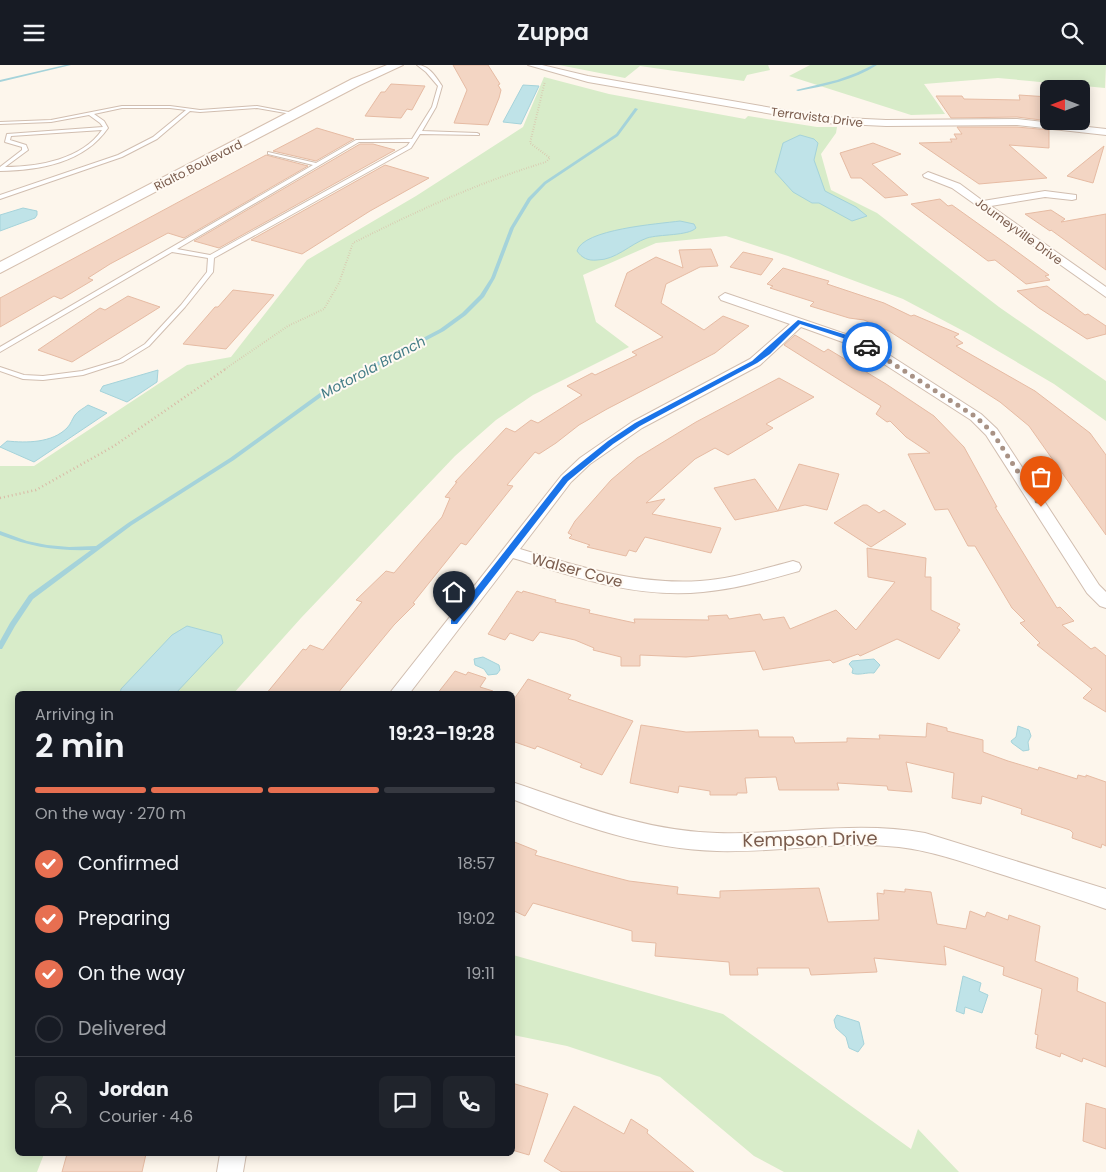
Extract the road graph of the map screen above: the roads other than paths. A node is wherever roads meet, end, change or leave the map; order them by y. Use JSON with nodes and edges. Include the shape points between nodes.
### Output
{"nodes":[{"id":1,"x":398,"y":65,"type":"edge"},
{"id":2,"x":419,"y":65,"type":"edge"},
{"id":3,"x":532,"y":65,"type":"edge"},
{"id":4,"x":428,"y":71,"type":"joint"},
{"id":5,"x":189,"y":111,"type":"junction"},
{"id":6,"x":89,"y":113,"type":"junction"},
{"id":7,"x":297,"y":114,"type":"junction"},
{"id":8,"x":0,"y":123,"type":"edge"},
{"id":9,"x":106,"y":128,"type":"junction"},
{"id":10,"x":418,"y":132,"type":"junction"},
{"id":11,"x":1106,"y":132,"type":"edge"},
{"id":12,"x":477,"y":134,"type":"dead end"},
{"id":13,"x":9,"y":135,"type":"junction"},
{"id":14,"x":0,"y":136,"type":"edge"},
{"id":15,"x":414,"y":140,"type":"junction"},
{"id":16,"x":270,"y":153,"type":"dead end"},
{"id":17,"x":317,"y":165,"type":"junction"},
{"id":18,"x":0,"y":169,"type":"edge"},
{"id":19,"x":928,"y":175,"type":"dead end"},
{"id":20,"x":0,"y":197,"type":"edge"},
{"id":21,"x":1072,"y":197,"type":"dead end"},
{"id":22,"x":982,"y":204,"type":"junction"},
{"id":23,"x":171,"y":250,"type":"junction"},
{"id":24,"x":211,"y":257,"type":"junction"},
{"id":25,"x":0,"y":268,"type":"edge"},
{"id":26,"x":1106,"y":293,"type":"edge"},
{"id":27,"x":725,"y":297,"type":"dead end"},
{"id":28,"x":798,"y":322,"type":"junction"},
{"id":29,"x":0,"y":350,"type":"edge"},
{"id":30,"x":0,"y":369,"type":"edge"},
{"id":31,"x":510,"y":551,"type":"junction"},
{"id":32,"x":793,"y":567,"type":"dead end"},
{"id":33,"x":1106,"y":602,"type":"edge"},
{"id":34,"x":400,"y":691,"type":"edge"},
{"id":35,"x":515,"y":791,"type":"edge"},
{"id":36,"x":1106,"y":899,"type":"edge"},
{"id":37,"x":233,"y":1156,"type":"edge"},
{"id":38,"x":230,"y":1172,"type":"edge"}],
"edges":[{"from":1,"to":7,"type":"street","name":"Rialto Boulevard","via":[[356,82]]},
{"from":2,"to":4,"type":"lane"},
{"from":3,"to":11,"type":"street","name":"Terravista Drive","via":[[588,79],[824,119],[886,123],[1034,123]]},
{"from":4,"to":10,"type":"lane","via":[[440,86],[434,107]]},
{"from":5,"to":6,"type":"lane","via":[[170,107],[122,107]]},
{"from":5,"to":7,"type":"lane","via":[[257,107]]},
{"from":5,"to":20,"type":"lane","via":[[155,138],[120,156]]},
{"from":6,"to":8,"type":"lane","via":[[51,121]]},
{"from":6,"to":9,"type":"lane"},
{"from":7,"to":25,"type":"street","name":"Rialto Boulevard"},
{"from":9,"to":13,"type":"lane"},
{"from":9,"to":18,"type":"lane","via":[[94,144],[72,155],[26,169]]},
{"from":10,"to":12,"type":"lane"},
{"from":10,"to":15,"type":"lane"},
{"from":13,"to":14,"type":"lane"},
{"from":13,"to":18,"type":"lane","via":[[7,141],[25,150]]},
{"from":15,"to":17,"type":"lane","via":[[358,141]]},
{"from":15,"to":24,"type":"lane","via":[[409,147]]},
{"from":16,"to":17,"type":"lane"},
{"from":17,"to":23,"type":"lane"},
{"from":19,"to":22,"type":"street","name":"Journeyville Drive","via":[[945,180]]},
{"from":21,"to":22,"type":"street","via":[[1035,195]]},
{"from":22,"to":26,"type":"street","name":"Journeyville Drive"},
{"from":23,"to":24,"type":"lane"},
{"from":23,"to":29,"type":"lane"},
{"from":24,"to":30,"type":"lane","via":[[210,272],[183,306],[147,345],[121,361],[83,373],[43,378],[23,377]]},
{"from":27,"to":28,"type":"street"},
{"from":28,"to":31,"type":"street","via":[[754,362],[637,425],[585,461],[566,479]]},
{"from":28,"to":33,"type":"street","via":[[848,338],[880,354],[976,417],[992,432],[1093,589]]},
{"from":31,"to":32,"type":"street","name":"Walser Cove","via":[[601,579],[654,587],[730,583]]},
{"from":31,"to":34,"type":"street"},
{"from":35,"to":36,"type":"street","name":"Kempson Drive","via":[[595,822],[636,833],[717,842],[864,836],[937,844]]},
{"from":37,"to":38,"type":"street"}]}
